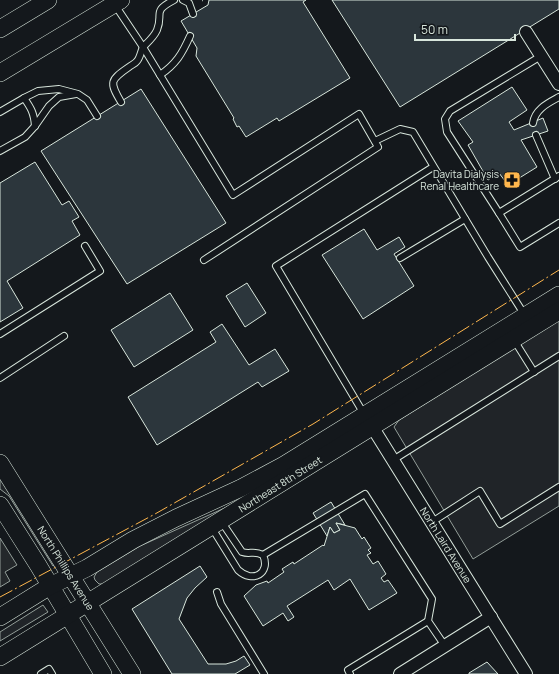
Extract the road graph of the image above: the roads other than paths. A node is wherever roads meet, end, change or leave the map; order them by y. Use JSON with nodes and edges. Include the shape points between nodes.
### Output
{"nodes":[{"id":1,"x":48,"y":0,"type":"edge"},
{"id":2,"x":174,"y":0,"type":"edge"},
{"id":3,"x":183,"y":0,"type":"edge"},
{"id":4,"x":118,"y":2,"type":"edge"},
{"id":5,"x":193,"y":14,"type":"dead end"},
{"id":6,"x":0,"y":29,"type":"edge"},
{"id":7,"x":526,"y":32,"type":"dead end"},
{"id":8,"x":190,"y":36,"type":"dead end"},
{"id":9,"x":143,"y":47,"type":"junction"},
{"id":10,"x":542,"y":56,"type":"junction"},
{"id":11,"x":0,"y":73,"type":"edge"},
{"id":12,"x":160,"y":75,"type":"junction"},
{"id":13,"x":559,"y":84,"type":"edge"},
{"id":14,"x":78,"y":94,"type":"junction"},
{"id":15,"x":559,"y":97,"type":"edge"},
{"id":16,"x":24,"y":98,"type":"junction"},
{"id":17,"x":121,"y":102,"type":"dead end"},
{"id":18,"x":0,"y":112,"type":"edge"},
{"id":19,"x":97,"y":116,"type":"dead end"},
{"id":20,"x":533,"y":122,"type":"dead end"},
{"id":21,"x":35,"y":126,"type":"junction"},
{"id":22,"x":536,"y":135,"type":"dead end"},
{"id":23,"x":375,"y":141,"type":"junction"},
{"id":24,"x":0,"y":151,"type":"edge"},
{"id":25,"x":433,"y":167,"type":"junction"},
{"id":26,"x":557,"y":177,"type":"edge"},
{"id":27,"x":499,"y":213,"type":"junction"},
{"id":28,"x":465,"y":219,"type":"junction"},
{"id":29,"x":559,"y":223,"type":"edge"},
{"id":30,"x":85,"y":246,"type":"dead end"},
{"id":31,"x":400,"y":258,"type":"dead end"},
{"id":32,"x":204,"y":260,"type":"dead end"},
{"id":33,"x":559,"y":295,"type":"edge"},
{"id":34,"x":559,"y":311,"type":"edge"},
{"id":35,"x":530,"y":321,"type":"junction"},
{"id":36,"x":0,"y":334,"type":"edge"},
{"id":37,"x":64,"y":336,"type":"dead end"},
{"id":38,"x":513,"y":339,"type":"junction"},
{"id":39,"x":559,"y":356,"type":"edge"},
{"id":40,"x":534,"y":372,"type":"junction"},
{"id":41,"x":0,"y":378,"type":"edge"},
{"id":42,"x":368,"y":421,"type":"junction"},
{"id":43,"x":393,"y":460,"type":"junction"},
{"id":44,"x":0,"y":463,"type":"edge"},
{"id":45,"x":559,"y":487,"type":"edge"},
{"id":46,"x":0,"y":505,"type":"edge"},
{"id":47,"x":432,"y":522,"type":"junction"},
{"id":48,"x":216,"y":523,"type":"junction"},
{"id":49,"x":263,"y":555,"type":"junction"},
{"id":50,"x":70,"y":576,"type":"junction"},
{"id":51,"x":50,"y":586,"type":"junction"},
{"id":52,"x":216,"y":592,"type":"dead end"},
{"id":53,"x":87,"y":602,"type":"junction"},
{"id":54,"x":67,"y":615,"type":"junction"},
{"id":55,"x":0,"y":617,"type":"edge"},
{"id":56,"x":491,"y":617,"type":"junction"},
{"id":57,"x":428,"y":621,"type":"junction"},
{"id":58,"x":445,"y":646,"type":"junction"},
{"id":59,"x":0,"y":657,"type":"edge"},
{"id":60,"x":41,"y":674,"type":"edge"},
{"id":61,"x":52,"y":674,"type":"edge"},
{"id":62,"x":103,"y":674,"type":"edge"},
{"id":63,"x":132,"y":674,"type":"edge"},
{"id":64,"x":264,"y":674,"type":"edge"},
{"id":65,"x":350,"y":674,"type":"edge"},
{"id":66,"x":400,"y":674,"type":"edge"},
{"id":67,"x":526,"y":674,"type":"edge"}],
"edges":[{"from":1,"to":6,"type":"main road"},
{"from":2,"to":9,"type":"lane","via":[[160,10],[158,28]]},
{"from":3,"to":5,"type":"lane","via":[[189,3]]},
{"from":4,"to":9,"type":"lane"},
{"from":4,"to":11,"type":"main road"},
{"from":7,"to":10,"type":"street"},
{"from":8,"to":12,"type":"lane","via":[[179,59]]},
{"from":9,"to":12,"type":"lane"},
{"from":9,"to":17,"type":"lane","via":[[138,61],[118,74],[112,84]]},
{"from":10,"to":13,"type":"street"},
{"from":10,"to":27,"type":"lane","via":[[450,111],[446,119],[447,132]]},
{"from":12,"to":23,"type":"lane","via":[[232,195],[359,114]]},
{"from":14,"to":16,"type":"lane","via":[[60,89],[38,91]]},
{"from":14,"to":19,"type":"lane","via":[[87,100]]},
{"from":14,"to":21,"type":"lane","via":[[60,98],[49,106]]},
{"from":15,"to":20,"type":"lane","via":[[538,110]]},
{"from":16,"to":18,"type":"lane"},
{"from":16,"to":21,"type":"lane","via":[[35,116]]},
{"from":21,"to":24,"type":"lane","via":[[25,138]]},
{"from":22,"to":26,"type":"lane","via":[[551,172]]},
{"from":23,"to":25,"type":"lane","via":[[400,129],[413,132]]},
{"from":23,"to":32,"type":"lane","via":[[378,147]]},
{"from":25,"to":28,"type":"lane"},
{"from":25,"to":42,"type":"lane","via":[[276,266]]},
{"from":26,"to":27,"type":"lane"},
{"from":27,"to":29,"type":"lane","via":[[520,247]]},
{"from":28,"to":31,"type":"lane"},
{"from":28,"to":35,"type":"lane"},
{"from":30,"to":36,"type":"lane","via":[[100,271]]},
{"from":33,"to":35,"type":"main road","name":"Northeast 8th Street"},
{"from":34,"to":35,"type":"main road","name":"Northeast 8th Street"},
{"from":35,"to":38,"type":"main road","name":"Northeast 8th Street"},
{"from":35,"to":42,"type":"main road","name":"Northeast 8th Street"},
{"from":37,"to":41,"type":"lane"},
{"from":38,"to":40,"type":"lane"},
{"from":38,"to":42,"type":"main road","name":"Northeast 8th Street"},
{"from":39,"to":40,"type":"lane"},
{"from":40,"to":43,"type":"lane"},
{"from":42,"to":43,"type":"street","name":"North Laird Avenue"},
{"from":42,"to":48,"type":"main road","name":"Northeast 8th Street"},
{"from":42,"to":50,"type":"main road","name":"Northeast 8th Street","via":[[262,477],[155,529]]},
{"from":43,"to":47,"type":"street","name":"North Laird Avenue"},
{"from":44,"to":50,"type":"main road","name":"North Phillips Avenue"},
{"from":45,"to":47,"type":"lane","via":[[500,524],[480,491]]},
{"from":46,"to":51,"type":"main road"},
{"from":47,"to":56,"type":"street","name":"North Laird Avenue"},
{"from":48,"to":49,"type":"lane","via":[[242,552],[255,551]]},
{"from":48,"to":49,"type":"lane","via":[[238,570],[244,575],[251,578],[259,575],[266,562]]},
{"from":48,"to":53,"type":"main road","name":"Northeast 8th Street"},
{"from":49,"to":57,"type":"lane","via":[[366,494],[432,599]]},
{"from":50,"to":51,"type":"main road","name":"Northeast 8th Street"},
{"from":50,"to":53,"type":"main road","name":"North Phillips Avenue"},
{"from":51,"to":54,"type":"main road"},
{"from":51,"to":55,"type":"main road","name":"Northeast 8th Street"},
{"from":52,"to":64,"type":"lane"},
{"from":53,"to":54,"type":"main road","name":"Northeast 8th Street"},
{"from":53,"to":63,"type":"main road","name":"North Phillips Avenue"},
{"from":54,"to":59,"type":"main road","name":"Northeast 8th Street"},
{"from":54,"to":62,"type":"main road"},
{"from":56,"to":58,"type":"street"},
{"from":56,"to":67,"type":"street","name":"North Laird Avenue"},
{"from":57,"to":58,"type":"lane"},
{"from":57,"to":65,"type":"lane","via":[[348,670]]},
{"from":58,"to":66,"type":"street"},
{"from":60,"to":61,"type":"lane","via":[[49,669]]}]}
